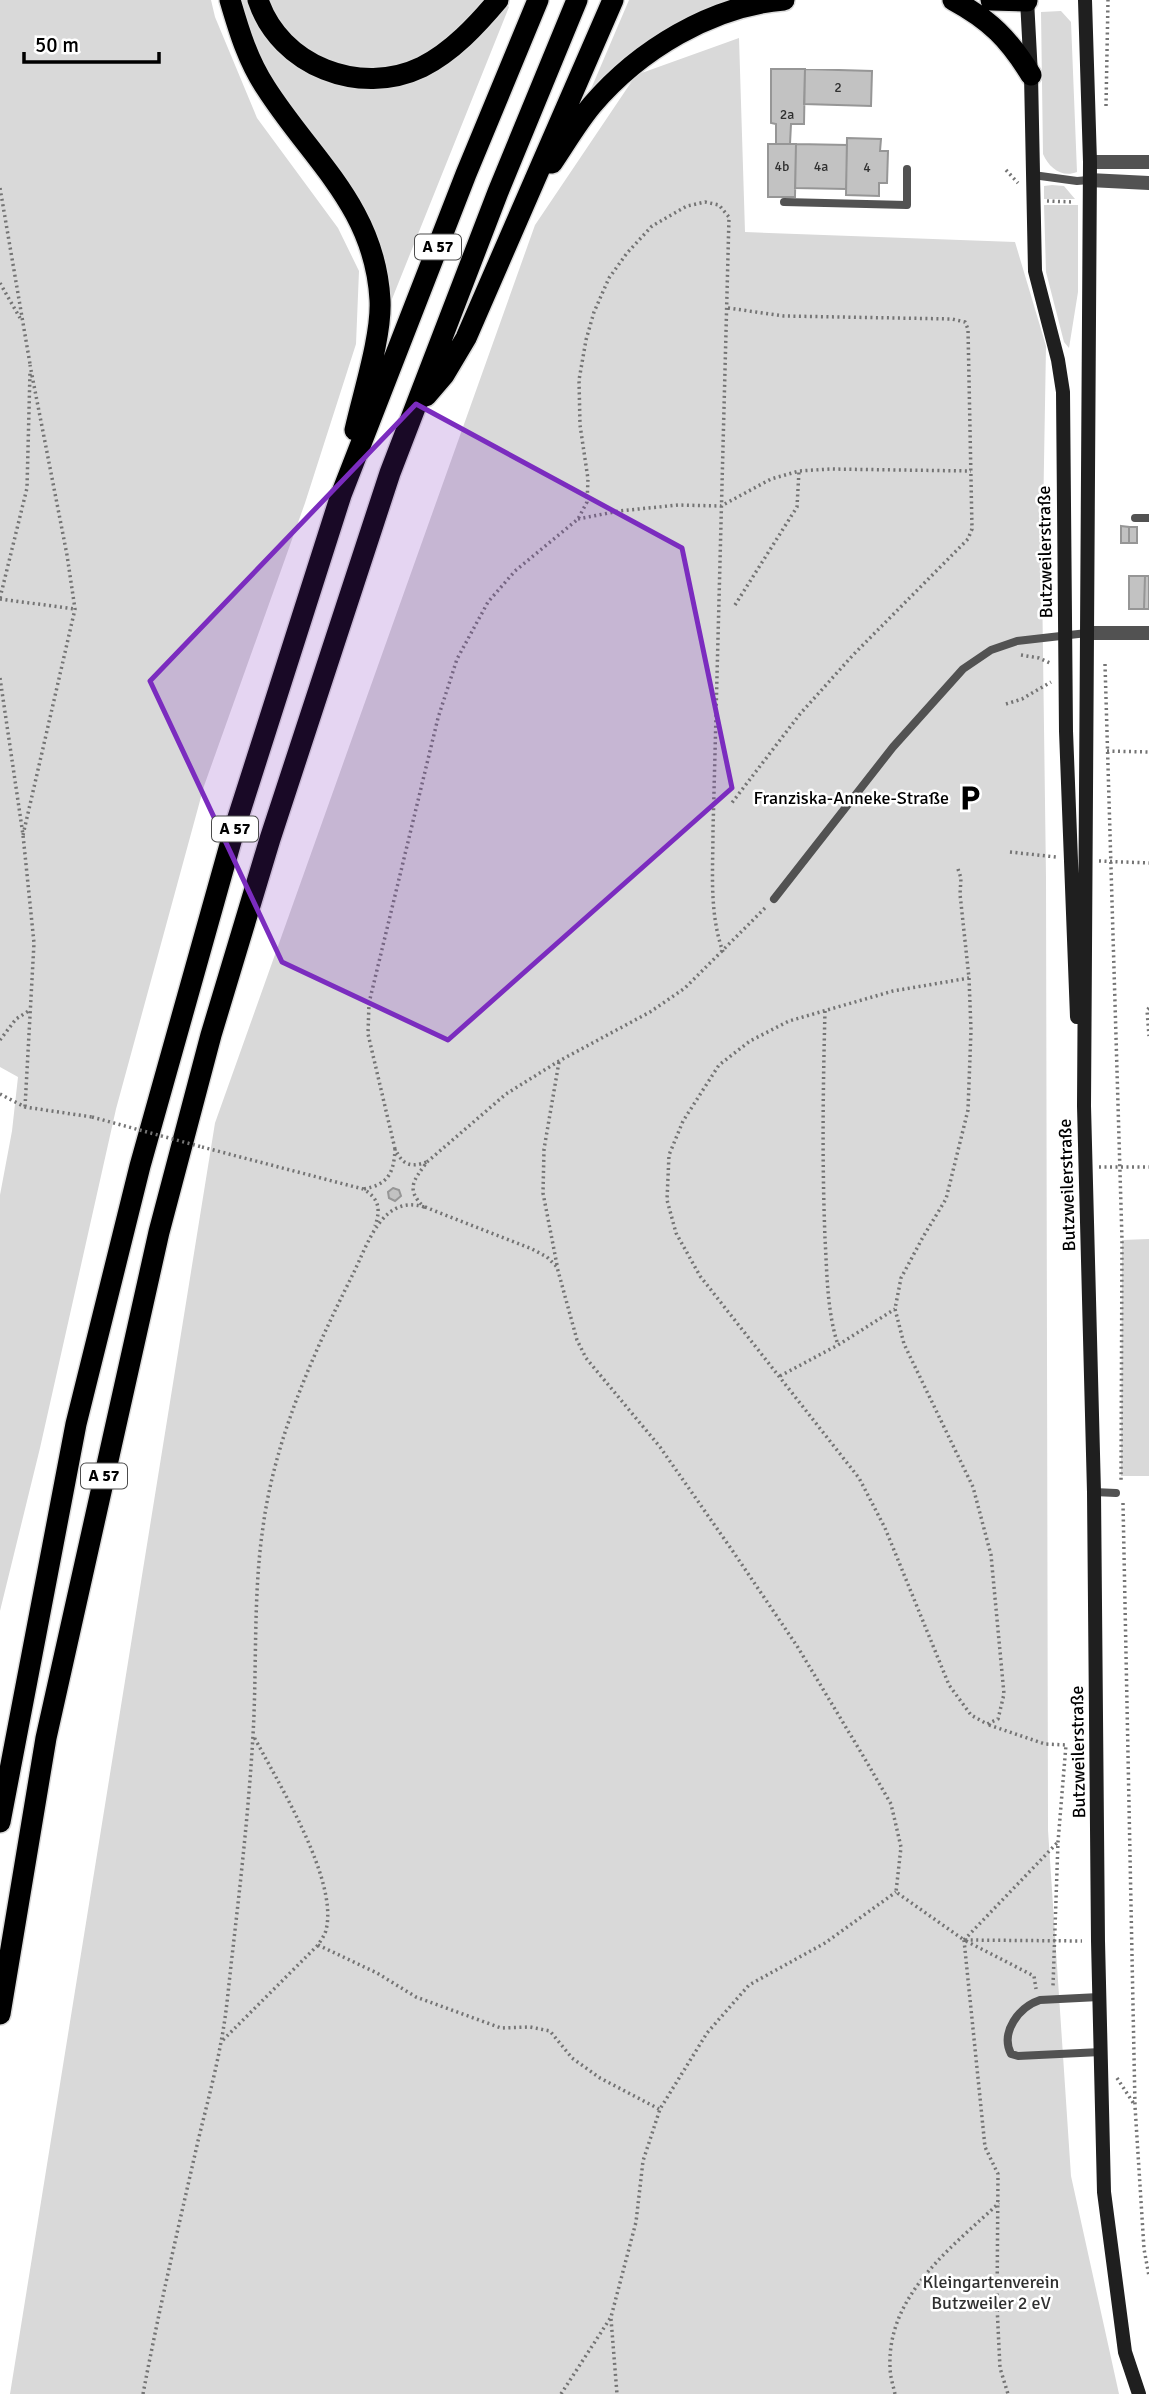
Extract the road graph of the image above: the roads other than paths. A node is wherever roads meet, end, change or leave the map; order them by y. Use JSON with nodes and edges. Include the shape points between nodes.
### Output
{"nodes":[{"id":1,"x":230,"y":0,"type":"edge"},
{"id":2,"x":258,"y":0,"type":"edge"},
{"id":3,"x":498,"y":0,"type":"edge"},
{"id":4,"x":538,"y":0,"type":"edge"},
{"id":5,"x":577,"y":0,"type":"edge"},
{"id":6,"x":614,"y":0,"type":"edge"},
{"id":7,"x":784,"y":0,"type":"edge"},
{"id":8,"x":953,"y":0,"type":"edge"},
{"id":9,"x":991,"y":0,"type":"edge"},
{"id":10,"x":1028,"y":0,"type":"edge"},
{"id":11,"x":1085,"y":0,"type":"edge"},
{"id":12,"x":1031,"y":75,"type":"junction"},
{"id":13,"x":1090,"y":162,"type":"junction"},
{"id":14,"x":1149,"y":162,"type":"edge"},
{"id":15,"x":907,"y":169,"type":"dead end"},
{"id":16,"x":1032,"y":175,"type":"junction"},
{"id":17,"x":1089,"y":180,"type":"junction"},
{"id":18,"x":1149,"y":183,"type":"edge"},
{"id":19,"x":784,"y":202,"type":"dead end"},
{"id":20,"x":523,"y":205,"type":"junction"},
{"id":21,"x":415,"y":408,"type":"junction"},
{"id":22,"x":341,"y":495,"type":"junction"},
{"id":23,"x":1135,"y":518,"type":"dead end"},
{"id":24,"x":1149,"y":518,"type":"edge"},
{"id":25,"x":1087,"y":633,"type":"junction"},
{"id":26,"x":1149,"y":633,"type":"edge"},
{"id":27,"x":1066,"y":634,"type":"junction"},
{"id":28,"x":774,"y":899,"type":"road end"},
{"id":29,"x":1084,"y":1106,"type":"junction"},
{"id":30,"x":1094,"y":1492,"type":"junction"},
{"id":31,"x":1119,"y":1493,"type":"road end"},
{"id":32,"x":0,"y":1822,"type":"edge"},
{"id":33,"x":1099,"y":1997,"type":"junction"},
{"id":34,"x":0,"y":2014,"type":"edge"},
{"id":35,"x":1101,"y":2052,"type":"junction"},
{"id":36,"x":1139,"y":2394,"type":"edge"}],
"edges":[{"from":1,"to":22,"type":"highway","via":[[255,71],[339,184],[377,266],[380,303],[376,335]]},
{"from":2,"to":3,"type":"highway","via":[[275,31],[296,53],[331,72],[364,79],[422,67],[448,51]]},
{"from":4,"to":22,"type":"highway","number":"A 57"},
{"from":5,"to":21,"type":"highway","number":"A 57"},
{"from":6,"to":20,"type":"highway"},
{"from":7,"to":20,"type":"highway","via":[[700,23],[641,60],[592,106]]},
{"from":8,"to":12,"type":"highway","via":[[999,30]]},
{"from":9,"to":10,"type":"highway"},
{"from":10,"to":12,"type":"main road","name":"Butzweilerstraße"},
{"from":11,"to":13,"type":"main road","name":"Butzweilerstraße"},
{"from":12,"to":16,"type":"main road","name":"Butzweilerstraße"},
{"from":13,"to":14,"type":"street"},
{"from":13,"to":17,"type":"main road","name":"Butzweilerstraße"},
{"from":15,"to":19,"type":"lane","via":[[907,205]]},
{"from":16,"to":17,"type":"lane"},
{"from":16,"to":27,"type":"main road","name":"Butzweilerstraße","via":[[1035,271],[1063,392]]},
{"from":17,"to":18,"type":"street"},
{"from":17,"to":25,"type":"main road","name":"Butzweilerstraße"},
{"from":20,"to":21,"type":"highway","via":[[466,338],[444,375]]},
{"from":21,"to":34,"type":"highway","number":"A 57","via":[[270,839],[211,1035],[159,1232],[46,1738]]},
{"from":22,"to":32,"type":"highway","number":"A 57","via":[[235,827],[140,1166],[76,1424]]},
{"from":23,"to":24,"type":"lane"},
{"from":25,"to":26,"type":"street"},
{"from":25,"to":27,"type":"lane"},
{"from":25,"to":29,"type":"main road","name":"Butzweilerstraße"},
{"from":27,"to":28,"type":"lane","via":[[1017,641],[991,650],[963,669],[893,747]]},
{"from":27,"to":29,"type":"main road","name":"Butzweilerstraße","via":[[1075,993]]},
{"from":29,"to":30,"type":"main road","name":"Butzweilerstraße"},
{"from":30,"to":31,"type":"lane"},
{"from":30,"to":33,"type":"main road","name":"Butzweilerstraße"},
{"from":33,"to":35,"type":"main road","name":"Butzweilerstraße"},
{"from":33,"to":35,"type":"lane","via":[[1038,2000],[1012,2024],[1007,2046],[1018,2056]]},
{"from":35,"to":36,"type":"main road","name":"Butzweilerstraße","via":[[1104,2192],[1125,2352]]}]}
